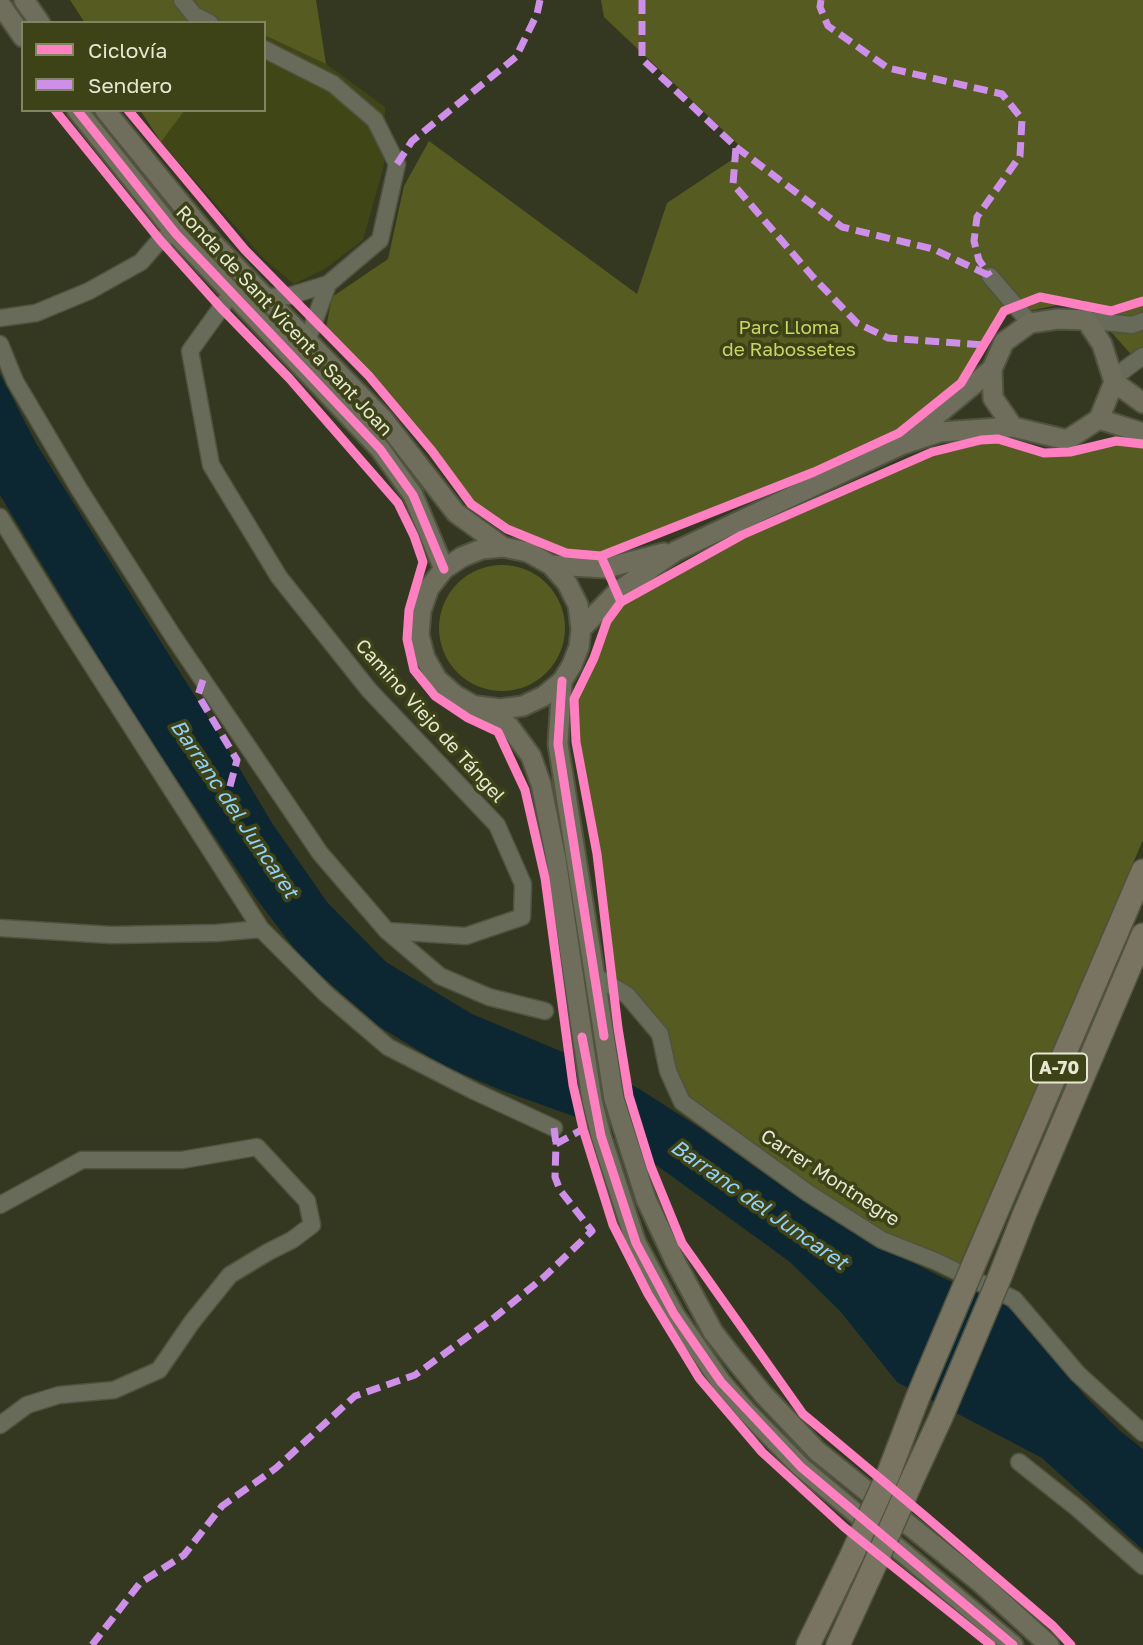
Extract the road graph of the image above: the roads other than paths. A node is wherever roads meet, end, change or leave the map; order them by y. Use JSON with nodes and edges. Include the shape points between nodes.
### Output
{"nodes":[{"id":1,"x":24,"y":0,"type":"edge"},
{"id":2,"x":182,"y":0,"type":"edge"},
{"id":3,"x":0,"y":4,"type":"edge"},
{"id":4,"x":39,"y":21,"type":"edge"},
{"id":5,"x":206,"y":21,"type":"edge"},
{"id":6,"x":21,"y":34,"type":"edge"},
{"id":7,"x":266,"y":50,"type":"edge"},
{"id":8,"x":79,"y":112,"type":"edge"},
{"id":9,"x":106,"y":112,"type":"edge"},
{"id":10,"x":176,"y":234,"type":"junction"},
{"id":11,"x":990,"y":276,"type":"dead end"},
{"id":12,"x":328,"y":284,"type":"junction"},
{"id":13,"x":231,"y":294,"type":"junction"},
{"id":14,"x":265,"y":297,"type":"junction"},
{"id":15,"x":0,"y":318,"type":"edge"},
{"id":16,"x":1086,"y":320,"type":"junction"},
{"id":17,"x":1143,"y":321,"type":"edge"},
{"id":18,"x":1030,"y":323,"type":"junction"},
{"id":19,"x":307,"y":341,"type":"junction"},
{"id":20,"x":0,"y":344,"type":"edge"},
{"id":21,"x":1143,"y":356,"type":"edge"},
{"id":22,"x":992,"y":369,"type":"junction"},
{"id":23,"x":1113,"y":380,"type":"junction"},
{"id":24,"x":1143,"y":403,"type":"edge"},
{"id":25,"x":1100,"y":419,"type":"junction"},
{"id":26,"x":1013,"y":427,"type":"junction"},
{"id":27,"x":1143,"y":433,"type":"edge"},
{"id":28,"x":901,"y":445,"type":"junction"},
{"id":29,"x":0,"y":517,"type":"edge"},
{"id":30,"x":503,"y":547,"type":"junction"},
{"id":31,"x":676,"y":551,"type":"junction"},
{"id":32,"x":551,"y":565,"type":"junction"},
{"id":33,"x":444,"y":569,"type":"junction"},
{"id":34,"x":581,"y":629,"type":"junction"},
{"id":35,"x":562,"y":681,"type":"junction"},
{"id":36,"x":477,"y":706,"type":"junction"},
{"id":37,"x":1143,"y":871,"type":"edge"},
{"id":38,"x":0,"y":928,"type":"edge"},
{"id":39,"x":261,"y":929,"type":"junction"},
{"id":40,"x":387,"y":931,"type":"junction"},
{"id":41,"x":1143,"y":935,"type":"edge"},
{"id":42,"x":595,"y":976,"type":"junction"},
{"id":43,"x":545,"y":1011,"type":"dead end"},
{"id":44,"x":554,"y":1128,"type":"dead end"},
{"id":45,"x":0,"y":1205,"type":"edge"},
{"id":46,"x":0,"y":1425,"type":"edge"},
{"id":47,"x":1143,"y":1433,"type":"edge"},
{"id":48,"x":1020,"y":1462,"type":"dead end"},
{"id":49,"x":1143,"y":1566,"type":"edge"},
{"id":50,"x":808,"y":1645,"type":"edge"},
{"id":51,"x":838,"y":1645,"type":"edge"},
{"id":52,"x":1013,"y":1645,"type":"edge"},
{"id":53,"x":1049,"y":1645,"type":"edge"}],
"edges":[{"from":1,"to":4,"type":"main road"},
{"from":2,"to":5,"type":"street"},
{"from":3,"to":6,"type":"main road"},
{"from":7,"to":12,"type":"street","via":[[333,83],[375,120],[397,163],[380,240]]},
{"from":8,"to":10,"type":"main road","name":"Ronda de Sant Vicent a Sant Joan"},
{"from":9,"to":14,"type":"main road","name":"Ronda de Sant Vicent a Sant Joan","via":[[213,243]]},
{"from":10,"to":13,"type":"main road","name":"Ronda de Sant Vicent a Sant Joan"},
{"from":10,"to":15,"type":"street","via":[[160,240],[141,262],[89,291],[36,313]]},
{"from":11,"to":18,"type":"street"},
{"from":12,"to":14,"type":"street","via":[[289,296]]},
{"from":12,"to":19,"type":"street"},
{"from":13,"to":33,"type":"main road","name":"Ronda de Sant Vicent a Sant Joan","via":[[380,449],[413,495]]},
{"from":13,"to":40,"type":"street","name":"Camino Viejo de Tángel","via":[[190,351],[211,465],[279,577],[369,690],[497,825],[523,884],[522,917],[466,936]]},
{"from":14,"to":19,"type":"main road","name":"Ronda de Sant Vicent a Sant Joan"},
{"from":16,"to":17,"type":"street","via":[[1132,325]]},
{"from":16,"to":18,"type":"main road"},
{"from":16,"to":23,"type":"main road","via":[[1102,344]]},
{"from":18,"to":22,"type":"main road","via":[[1004,342]]},
{"from":19,"to":30,"type":"main road","name":"Ronda de Sant Vicent a Sant Joan","via":[[383,419],[456,513]]},
{"from":20,"to":40,"type":"street","via":[[15,381],[173,636],[320,853]]},
{"from":21,"to":23,"type":"street"},
{"from":22,"to":26,"type":"main road","via":[[993,398]]},
{"from":22,"to":28,"type":"main road"},
{"from":23,"to":24,"type":"main road"},
{"from":23,"to":25,"type":"main road"},
{"from":25,"to":26,"type":"main road","via":[[1067,440]]},
{"from":25,"to":27,"type":"main road"},
{"from":26,"to":28,"type":"main road","via":[[940,432]]},
{"from":28,"to":31,"type":"main road"},
{"from":29,"to":39,"type":"street"},
{"from":30,"to":32,"type":"main road","name":"Ronda de Sant Vicent a Sant Joan","via":[[528,552]]},
{"from":30,"to":33,"type":"main road","name":"Ronda de Sant Vicent a Sant Joan","via":[[482,549]]},
{"from":31,"to":32,"type":"main road","via":[[606,568]]},
{"from":31,"to":34,"type":"main road","via":[[617,592]]},
{"from":32,"to":34,"type":"main road","name":"Ronda de Sant Vicent a Sant Joan","via":[[578,605]]},
{"from":33,"to":36,"type":"main road","name":"Ronda de Sant Vicent a Sant Joan","via":[[429,588],[419,635],[437,680]]},
{"from":34,"to":35,"type":"main road","name":"Ronda de Sant Vicent a Sant Joan","via":[[579,648]]},
{"from":35,"to":36,"type":"main road","name":"Ronda de Sant Vicent a Sant Joan","via":[[523,706]]},
{"from":35,"to":42,"type":"main road","name":"Ronda de Sant Vicent a Sant Joan","via":[[558,744]]},
{"from":36,"to":52,"type":"main road","name":"Ronda de Sant Vicent a Sant Joan","via":[[509,726],[530,756],[541,784],[601,1136],[636,1243],[674,1314],[721,1382],[801,1467]]},
{"from":37,"to":50,"type":"highway","number":"A-70","bridge":true,"via":[[888,1475]]},
{"from":38,"to":39,"type":"street","via":[[111,935]]},
{"from":39,"to":44,"type":"street","via":[[326,994],[388,1046]]},
{"from":40,"to":43,"type":"street","via":[[440,976],[489,997]]},
{"from":41,"to":51,"type":"highway","number":"A-70","bridge":true,"via":[[941,1417]]},
{"from":42,"to":47,"type":"street","name":"Carrer Montnegre","via":[[626,995],[660,1034],[681,1102],[807,1193],[882,1240],[1014,1299],[1078,1374]]},
{"from":42,"to":53,"type":"main road","name":"Ronda de Sant Vicent a Sant Joan","via":[[614,1099],[630,1154],[646,1199],[708,1323],[734,1360],[817,1451],[981,1583]]},
{"from":45,"to":46,"type":"street","via":[[82,1160],[182,1160],[257,1147],[306,1201],[312,1225],[230,1275],[159,1370],[114,1390],[59,1395],[27,1405]]},
{"from":48,"to":49,"type":"street"}]}
